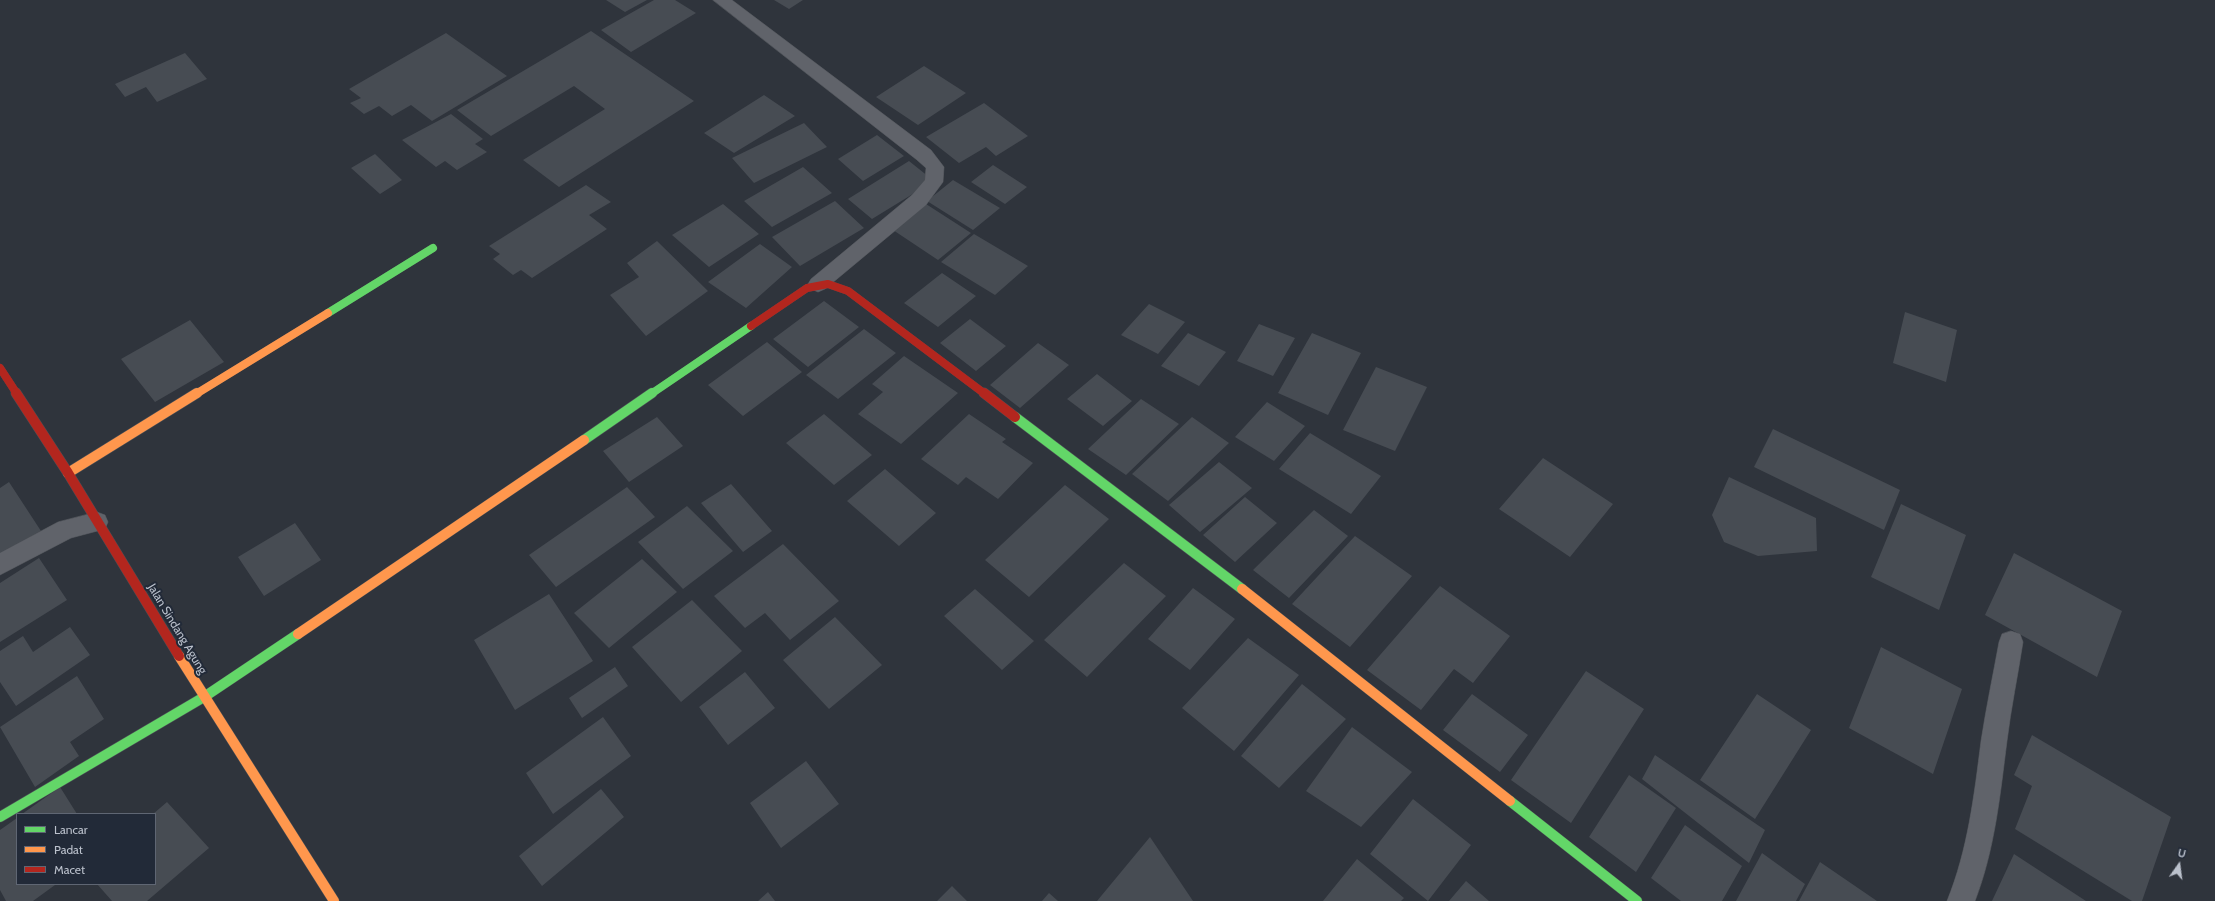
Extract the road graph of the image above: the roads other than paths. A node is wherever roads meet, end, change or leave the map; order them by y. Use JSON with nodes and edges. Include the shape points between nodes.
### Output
{"nodes":[{"id":1,"x":720,"y":0,"type":"edge"},
{"id":2,"x":433,"y":248,"type":"dead end"},
{"id":3,"x":818,"y":284,"type":"junction"},
{"id":4,"x":0,"y":368,"type":"edge"},
{"id":5,"x":68,"y":473,"type":"junction"},
{"id":6,"x":97,"y":522,"type":"junction"},
{"id":7,"x":0,"y":565,"type":"edge"},
{"id":8,"x":2011,"y":642,"type":"dead end"},
{"id":9,"x":204,"y":697,"type":"junction"},
{"id":10,"x":0,"y":817,"type":"edge"},
{"id":11,"x":334,"y":901,"type":"edge"},
{"id":12,"x":1637,"y":901,"type":"edge"},
{"id":13,"x":1961,"y":901,"type":"edge"}],
"edges":[{"from":1,"to":3,"type":"street","via":[[924,155],[935,167],[934,182],[919,200]]},
{"from":2,"to":5,"type":"street"},
{"from":3,"to":9,"type":"street","via":[[807,288],[676,376]]},
{"from":3,"to":12,"type":"street","via":[[838,286],[854,296],[1251,596]]},
{"from":4,"to":5,"type":"street","name":"Jalan Sindang Agung"},
{"from":5,"to":6,"type":"street","name":"Jalan Sindang Agung"},
{"from":6,"to":7,"type":"street","via":[[66,529]]},
{"from":6,"to":9,"type":"street","name":"Jalan Sindang Agung"},
{"from":8,"to":13,"type":"street","via":[[1994,739],[1984,822],[1969,881]]},
{"from":9,"to":10,"type":"street"},
{"from":9,"to":11,"type":"street","name":"Jalan Sindang Agung"}]}
